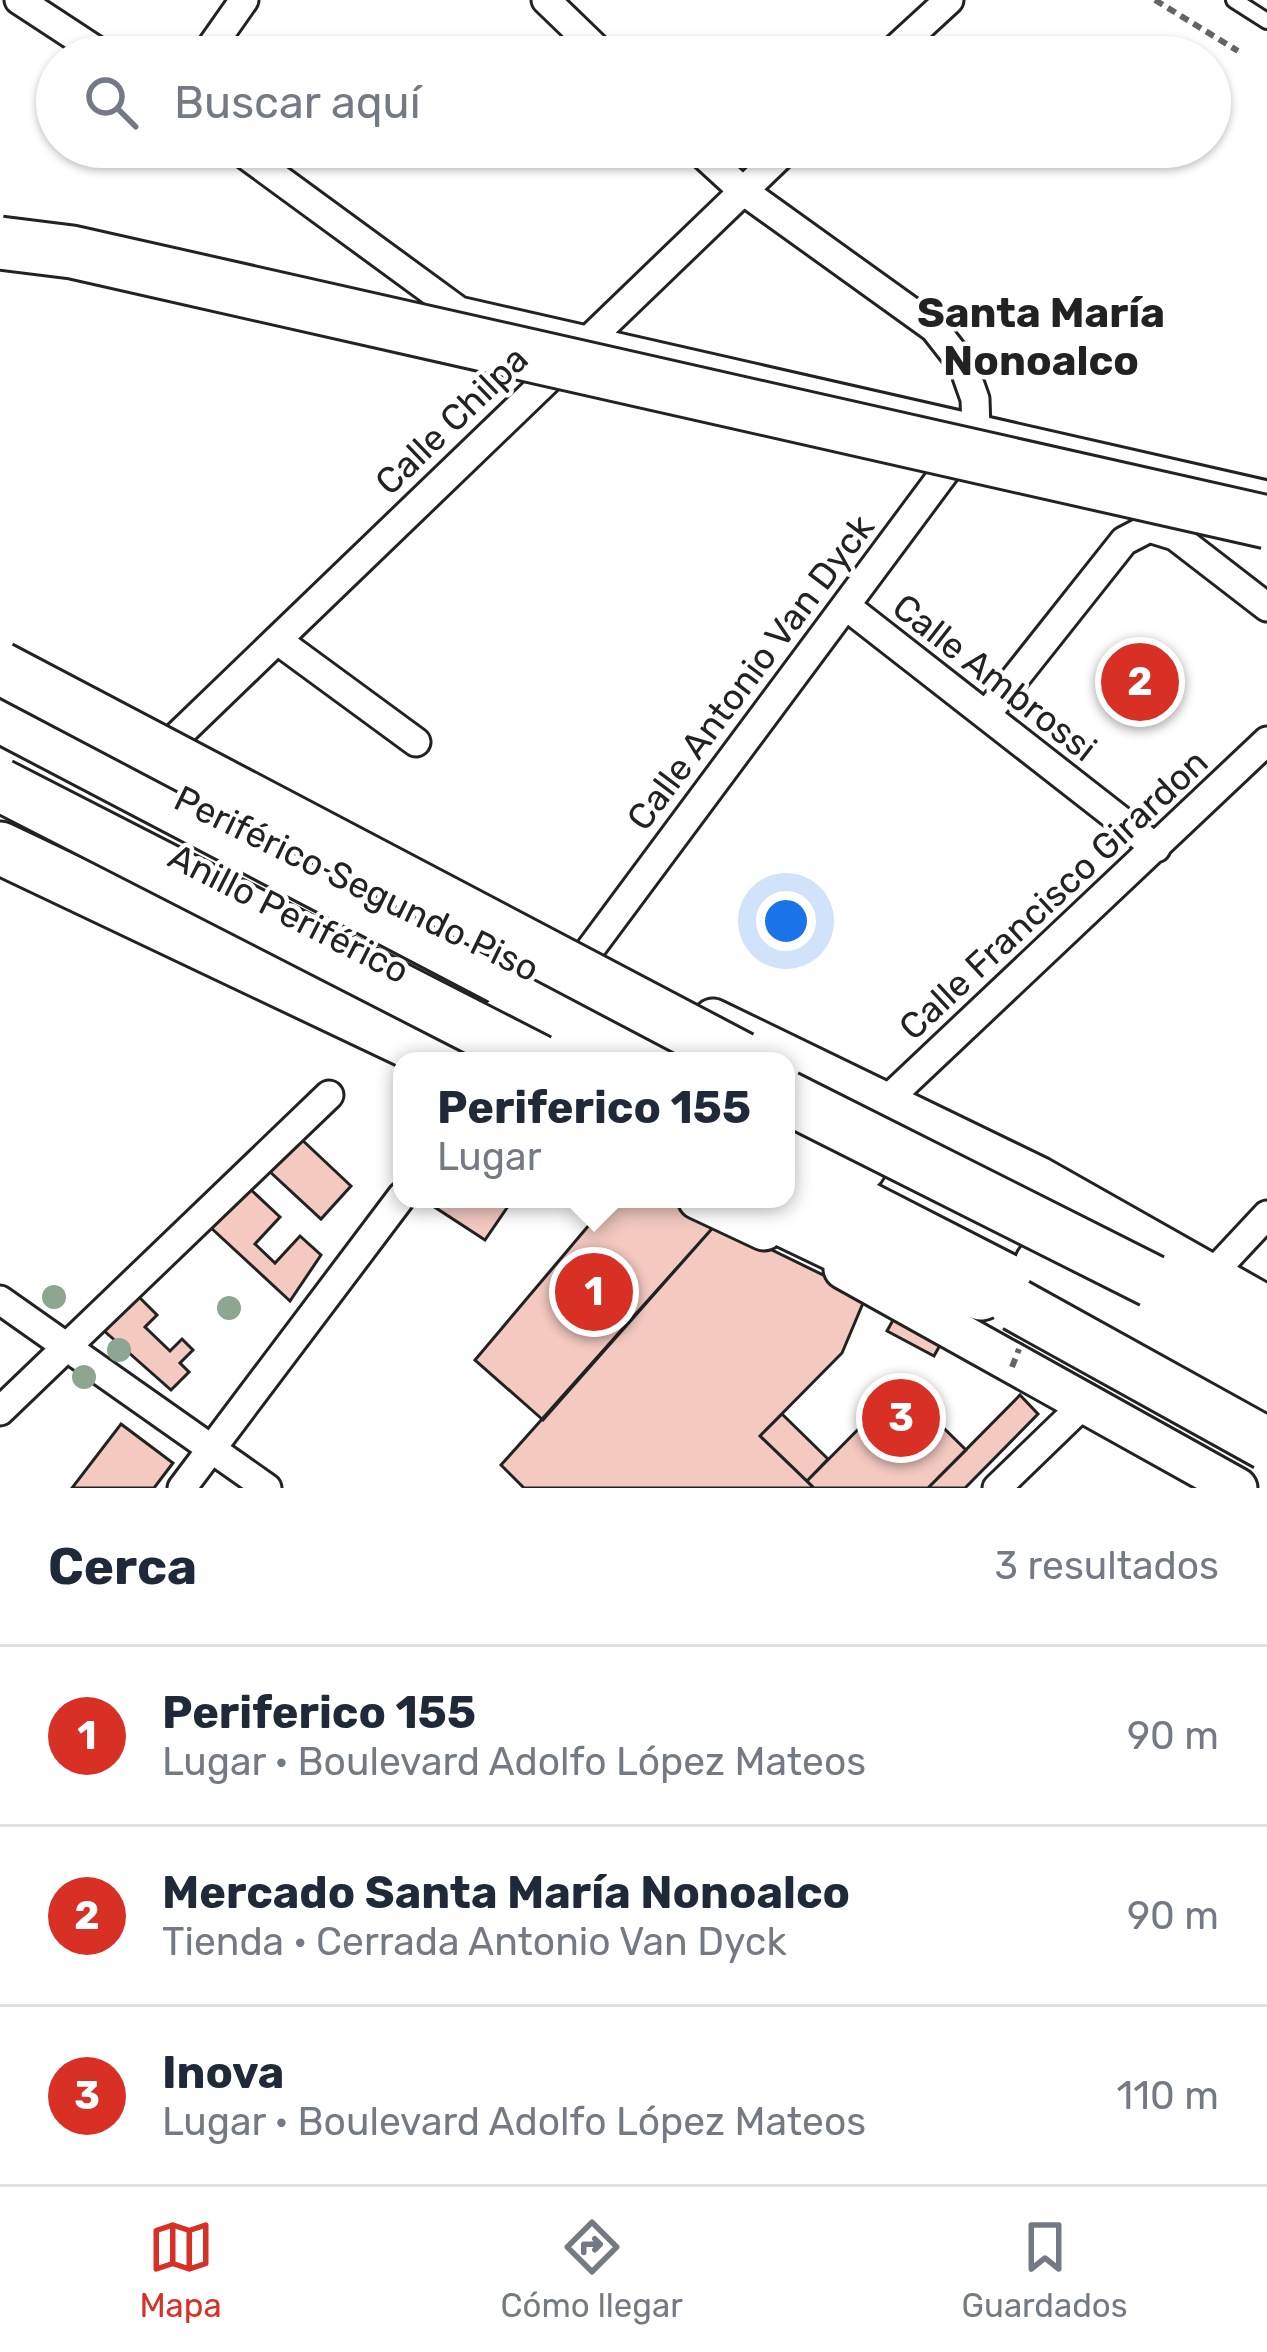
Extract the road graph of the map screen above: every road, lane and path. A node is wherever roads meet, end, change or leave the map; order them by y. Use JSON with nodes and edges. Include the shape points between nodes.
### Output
{"nodes":[{"id":1,"x":20,"y":0,"type":"edge"},
{"id":2,"x":244,"y":0,"type":"edge"},
{"id":3,"x":546,"y":0,"type":"edge"},
{"id":4,"x":950,"y":0,"type":"edge"},
{"id":5,"x":1155,"y":0,"type":"edge"},
{"id":6,"x":1234,"y":0,"type":"edge"},
{"id":7,"x":1267,"y":21,"type":"edge"},
{"id":8,"x":74,"y":36,"type":"edge"},
{"id":9,"x":219,"y":36,"type":"edge"},
{"id":10,"x":583,"y":36,"type":"edge"},
{"id":11,"x":910,"y":36,"type":"edge"},
{"id":12,"x":1214,"y":36,"type":"edge"},
{"id":13,"x":1231,"y":47,"type":"edge"},
{"id":14,"x":1238,"y":51,"type":"dead end"},
{"id":15,"x":264,"y":168,"type":"edge"},
{"id":16,"x":718,"y":168,"type":"edge"},
{"id":17,"x":766,"y":168,"type":"edge"},
{"id":18,"x":742,"y":190,"type":"junction"},
{"id":19,"x":0,"y":243,"type":"edge"},
{"id":20,"x":584,"y":341,"type":"junction"},
{"id":21,"x":976,"y":430,"type":"junction"},
{"id":22,"x":1267,"y":495,"type":"edge"},
{"id":23,"x":1267,"y":522,"type":"edge"},
{"id":24,"x":846,"y":606,"type":"junction"},
{"id":25,"x":1267,"y":607,"type":"edge"},
{"id":26,"x":278,"y":640,"type":"junction"},
{"id":27,"x":0,"y":648,"type":"edge"},
{"id":28,"x":0,"y":668,"type":"edge"},
{"id":29,"x":0,"y":704,"type":"edge"},
{"id":30,"x":0,"y":716,"type":"edge"},
{"id":31,"x":986,"y":716,"type":"junction"},
{"id":32,"x":1267,"y":741,"type":"edge"},
{"id":33,"x":416,"y":742,"type":"dead end"},
{"id":34,"x":165,"y":748,"type":"junction"},
{"id":35,"x":0,"y":766,"type":"edge"},
{"id":36,"x":0,"y":785,"type":"edge"},
{"id":37,"x":0,"y":848,"type":"edge"},
{"id":38,"x":1156,"y":848,"type":"junction"},
{"id":39,"x":0,"y":873,"type":"edge"},
{"id":40,"x":583,"y":959,"type":"junction"},
{"id":41,"x":394,"y":1052,"type":"edge"},
{"id":42,"x":430,"y":1052,"type":"edge"},
{"id":43,"x":521,"y":1052,"type":"edge"},
{"id":44,"x":560,"y":1052,"type":"edge"},
{"id":45,"x":642,"y":1052,"type":"edge"},
{"id":46,"x":717,"y":1052,"type":"edge"},
{"id":47,"x":718,"y":1052,"type":"edge"},
{"id":48,"x":784,"y":1052,"type":"edge"},
{"id":49,"x":795,"y":1057,"type":"edge"},
{"id":50,"x":329,"y":1095,"type":"dead end"},
{"id":51,"x":887,"y":1100,"type":"junction"},
{"id":52,"x":795,"y":1104,"type":"edge"},
{"id":53,"x":795,"y":1108,"type":"edge"},
{"id":54,"x":795,"y":1132,"type":"edge"},
{"id":55,"x":848,"y":1160,"type":"junction"},
{"id":56,"x":795,"y":1172,"type":"edge"},
{"id":57,"x":795,"y":1192,"type":"edge"},
{"id":58,"x":393,"y":1208,"type":"edge"},
{"id":59,"x":717,"y":1208,"type":"edge"},
{"id":60,"x":758,"y":1208,"type":"edge"},
{"id":61,"x":1267,"y":1216,"type":"edge"},
{"id":62,"x":1210,"y":1276,"type":"junction"},
{"id":63,"x":0,"y":1300,"type":"edge"},
{"id":64,"x":1016,"y":1305,"type":"junction"},
{"id":65,"x":1267,"y":1306,"type":"edge"},
{"id":66,"x":1267,"y":1345,"type":"edge"},
{"id":67,"x":62,"y":1348,"type":"junction"},
{"id":68,"x":1267,"y":1386,"type":"edge"},
{"id":69,"x":1087,"y":1401,"type":"junction"},
{"id":70,"x":0,"y":1411,"type":"edge"},
{"id":71,"x":1267,"y":1426,"type":"edge"},
{"id":72,"x":1267,"y":1444,"type":"edge"},
{"id":73,"x":211,"y":1449,"type":"junction"},
{"id":74,"x":182,"y":1488,"type":"edge"},
{"id":75,"x":267,"y":1488,"type":"edge"},
{"id":76,"x":997,"y":1488,"type":"edge"},
{"id":77,"x":1237,"y":1488,"type":"edge"}],
"edges":[{"from":1,"to":8,"type":"street"},
{"from":2,"to":9,"type":"street"},
{"from":3,"to":10,"type":"street"},
{"from":4,"to":11,"type":"street"},
{"from":5,"to":12,"type":"path"},
{"from":6,"to":7,"type":"lane"},
{"from":13,"to":14,"type":"path"},
{"from":15,"to":20,"type":"street","via":[[459,311]]},
{"from":16,"to":18,"type":"street"},
{"from":17,"to":18,"type":"street","name":"Calle Chilpa"},
{"from":18,"to":20,"type":"street","name":"Calle Chilpa"},
{"from":18,"to":21,"type":"street","via":[[934,328],[963,365]]},
{"from":19,"to":23,"type":"highway","bridge":true,"via":[[72,252]]},
{"from":20,"to":21,"type":"street"},
{"from":20,"to":26,"type":"street","name":"Calle Chilpa"},
{"from":21,"to":22,"type":"street"},
{"from":21,"to":24,"type":"street","name":"Calle Antonio Van Dyck"},
{"from":24,"to":31,"type":"street","name":"Calle Ambrossi"},
{"from":24,"to":40,"type":"street","name":"Calle Antonio Van Dyck"},
{"from":25,"to":31,"type":"street","via":[[1175,536],[1149,528],[1124,541]]},
{"from":26,"to":33,"type":"street"},
{"from":26,"to":34,"type":"street","name":"Calle Chilpa"},
{"from":27,"to":34,"type":"main road"},
{"from":28,"to":47,"type":"highway","bridge":true},
{"from":29,"to":46,"type":"highway","name":"Periférico Segundo Piso"},
{"from":30,"to":45,"type":"highway","name":"Anillo Periférico"},
{"from":31,"to":38,"type":"street","name":"Calle Ambrossi"},
{"from":32,"to":38,"type":"street","name":"Calle Francisco Girardon"},
{"from":34,"to":40,"type":"main road"},
{"from":35,"to":44,"type":"highway","name":"Anillo Periférico"},
{"from":36,"to":43,"type":"highway","name":"Periférico Segundo Piso","bridge":true},
{"from":37,"to":42,"type":"highway"},
{"from":38,"to":51,"type":"street","name":"Calle Francisco Girardon"},
{"from":39,"to":41,"type":"main road"},
{"from":40,"to":48,"type":"main road"},
{"from":49,"to":51,"type":"main road"},
{"from":50,"to":67,"type":"street"},
{"from":51,"to":62,"type":"main road"},
{"from":52,"to":66,"type":"highway","bridge":true},
{"from":53,"to":55,"type":"highway"},
{"from":54,"to":55,"type":"highway"},
{"from":55,"to":68,"type":"highway"},
{"from":56,"to":71,"type":"highway","via":[[1091,1323]]},
{"from":57,"to":64,"type":"highway"},
{"from":58,"to":73,"type":"street"},
{"from":59,"to":69,"type":"main road","via":[[884,1288]]},
{"from":60,"to":64,"type":"highway","via":[[852,1253]]},
{"from":61,"to":62,"type":"street"},
{"from":62,"to":65,"type":"main road"},
{"from":63,"to":67,"type":"street"},
{"from":64,"to":72,"type":"highway","bridge":true},
{"from":67,"to":70,"type":"street"},
{"from":67,"to":73,"type":"street"},
{"from":69,"to":76,"type":"street"},
{"from":69,"to":77,"type":"main road"},
{"from":73,"to":74,"type":"street"},
{"from":73,"to":75,"type":"street"}]}
